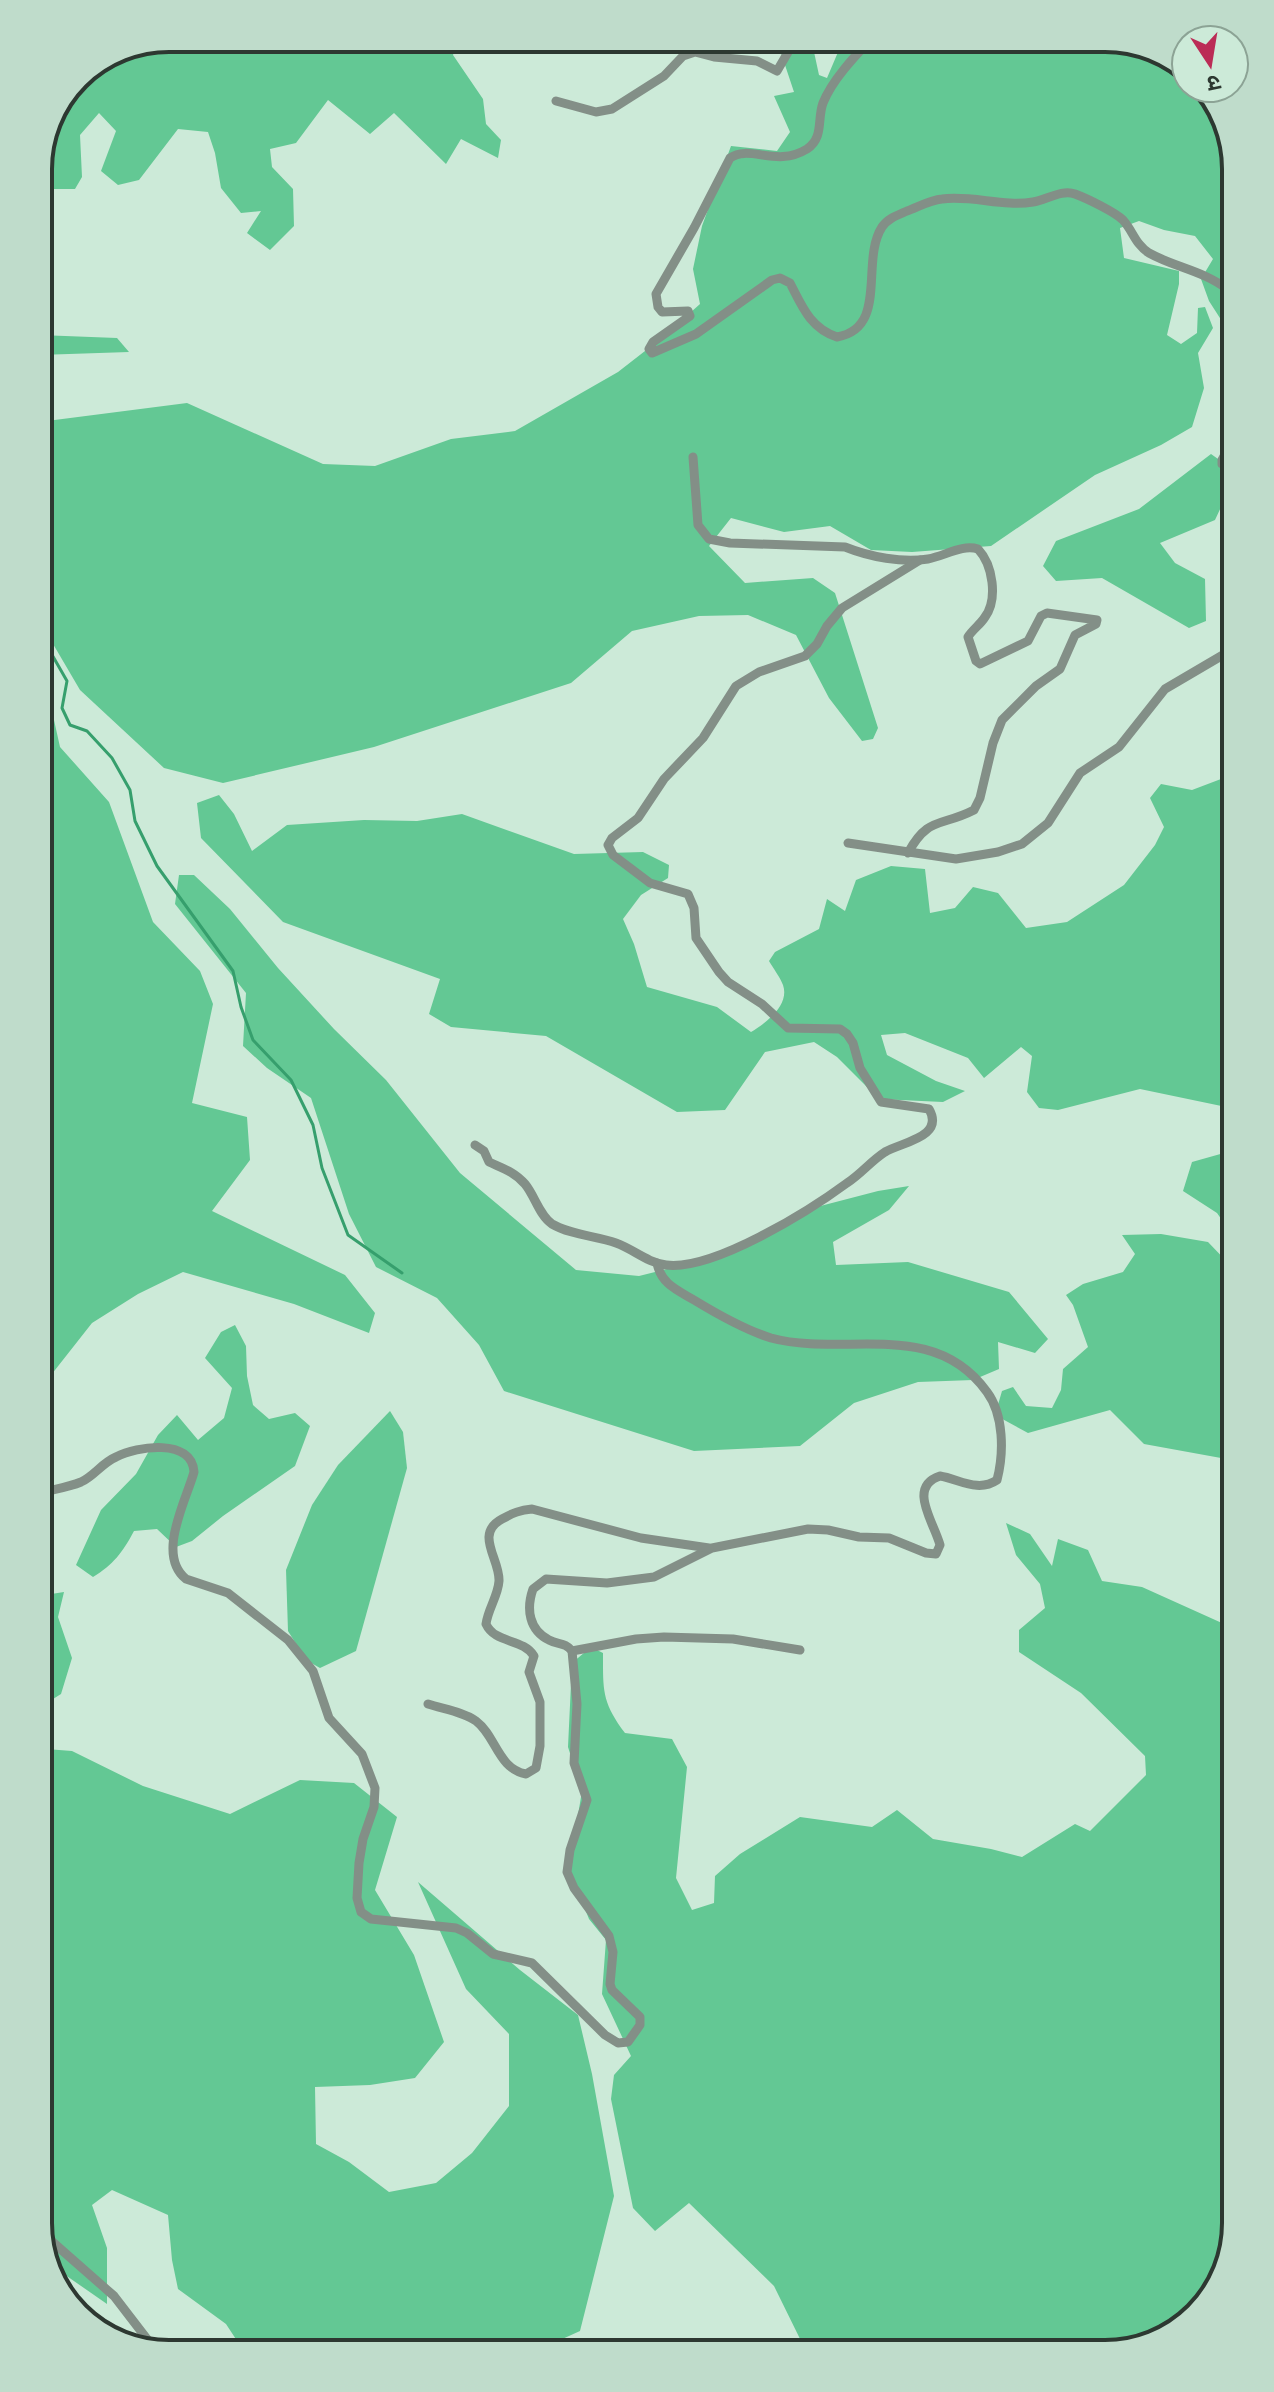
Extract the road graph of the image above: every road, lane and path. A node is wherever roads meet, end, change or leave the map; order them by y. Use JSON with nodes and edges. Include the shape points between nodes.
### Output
{"nodes":[{"id":1,"x":699,"y":52,"type":"edge"},
{"id":2,"x":699,"y":52,"type":"edge"},
{"id":3,"x":788,"y":52,"type":"edge"},
{"id":4,"x":861,"y":52,"type":"edge"},
{"id":5,"x":556,"y":101,"type":"dead end"},
{"id":6,"x":1222,"y":286,"type":"edge"},
{"id":7,"x":693,"y":457,"type":"dead end"},
{"id":8,"x":920,"y":560,"type":"junction"},
{"id":9,"x":1222,"y":656,"type":"edge"},
{"id":10,"x":848,"y":843,"type":"dead end"},
{"id":11,"x":908,"y":853,"type":"junction"},
{"id":12,"x":475,"y":1145,"type":"dead end"},
{"id":13,"x":657,"y":1263,"type":"junction"},
{"id":14,"x":52,"y":1490,"type":"edge"},
{"id":15,"x":712,"y":1548,"type":"junction"},
{"id":16,"x":800,"y":1650,"type":"dead end"},
{"id":17,"x":572,"y":1651,"type":"junction"},
{"id":18,"x":428,"y":1704,"type":"dead end"},
{"id":19,"x":54,"y":2243,"type":"edge"},
{"id":20,"x":144,"y":2337,"type":"edge"}],
"edges":[{"from":1,"to":3,"type":"street","via":[[754,60],[777,71]]},
{"from":2,"to":5,"type":"street","via":[[679,59],[664,76],[608,110],[596,112]]},
{"from":4,"to":6,"type":"street","via":[[824,100],[813,145],[791,157],[740,153],[730,158],[656,294],[662,312],[688,311],[690,316],[653,342],[652,353],[696,334],[780,278],[790,283],[815,325],[837,337],[852,332],[869,307],[872,263],[882,228],[893,217],[945,198],[1019,203],[1074,193],[1119,216],[1146,251]]},
{"from":7,"to":8,"type":"street","via":[[698,525],[709,539],[845,547]]},
{"from":8,"to":11,"type":"street","via":[[973,547],[984,556],[990,568],[989,606],[968,637],[980,664],[1028,641],[1047,613],[1098,621],[1075,635],[1060,669],[1002,720],[974,810],[929,826]]},
{"from":8,"to":13,"type":"street","via":[[842,608],[805,656],[736,686],[703,738],[664,779],[638,818],[608,845],[613,855],[650,883],[688,894],[696,938],[728,982],[788,1028],[840,1029],[881,1102],[929,1109],[932,1127],[882,1154],[846,1184],[756,1239],[694,1264]]},
{"from":9,"to":11,"type":"street","via":[[1165,689],[1119,747],[1080,773],[1048,823],[1022,844],[969,858]]},
{"from":10,"to":11,"type":"street"},
{"from":12,"to":13,"type":"street","via":[[489,1162],[518,1177],[553,1224],[620,1244]]},
{"from":13,"to":15,"type":"street","via":[[665,1283],[772,1338],[889,1344],[948,1357],[981,1384],[1000,1419],[998,1475],[993,1483],[973,1485],[940,1476],[923,1487],[940,1545],[936,1554],[897,1540],[816,1529]]},
{"from":14,"to":17,"type":"street","via":[[84,1481],[119,1455],[184,1451],[194,1472],[173,1537],[178,1571],[186,1579],[228,1593],[288,1640],[313,1671],[329,1718],[369,1767],[375,1788],[361,1848],[361,1912],[371,1919],[450,1926],[493,1954],[532,1963],[611,2040],[622,2043],[640,2025],[638,2014],[610,1984],[609,1936],[567,1872],[587,1800],[574,1759],[577,1704]]},
{"from":15,"to":17,"type":"street","via":[[654,1577],[607,1583],[540,1581],[529,1604],[531,1622],[547,1639]]},
{"from":15,"to":18,"type":"street","via":[[641,1538],[532,1509],[506,1517],[489,1533],[499,1579],[486,1624],[492,1634],[534,1656],[529,1672],[539,1697],[536,1768],[526,1774],[516,1771],[477,1721]]},
{"from":16,"to":17,"type":"street","via":[[733,1639],[664,1637]]},
{"from":19,"to":20,"type":"street","via":[[114,2296]]}]}
